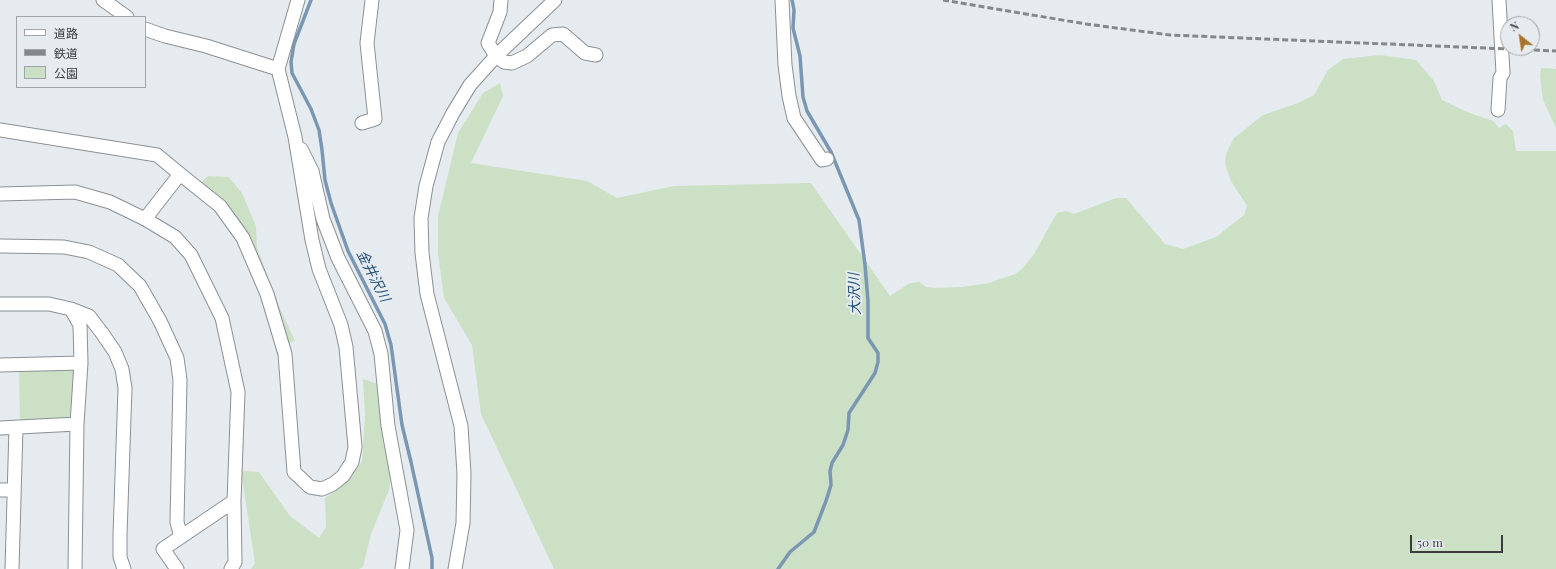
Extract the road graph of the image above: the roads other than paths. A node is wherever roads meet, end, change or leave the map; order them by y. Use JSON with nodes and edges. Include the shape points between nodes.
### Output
{"nodes":[{"id":1,"x":103,"y":0,"type":"edge"},
{"id":2,"x":298,"y":0,"type":"edge"},
{"id":3,"x":372,"y":0,"type":"edge"},
{"id":4,"x":501,"y":0,"type":"edge"},
{"id":5,"x":555,"y":0,"type":"edge"},
{"id":6,"x":782,"y":0,"type":"edge"},
{"id":7,"x":1499,"y":0,"type":"edge"},
{"id":8,"x":126,"y":16,"type":"edge"},
{"id":9,"x":146,"y":29,"type":"edge"},
{"id":10,"x":596,"y":55,"type":"dead end"},
{"id":11,"x":496,"y":56,"type":"junction"},
{"id":12,"x":278,"y":70,"type":"junction"},
{"id":13,"x":1498,"y":110,"type":"dead end"},
{"id":14,"x":362,"y":123,"type":"dead end"},
{"id":15,"x":0,"y":130,"type":"edge"},
{"id":16,"x":295,"y":138,"type":"junction"},
{"id":17,"x":828,"y":159,"type":"dead end"},
{"id":18,"x":180,"y":174,"type":"junction"},
{"id":19,"x":0,"y":194,"type":"edge"},
{"id":20,"x":145,"y":219,"type":"junction"},
{"id":21,"x":0,"y":246,"type":"edge"},
{"id":22,"x":0,"y":303,"type":"edge"},
{"id":23,"x":71,"y":309,"type":"junction"},
{"id":24,"x":81,"y":363,"type":"junction"},
{"id":25,"x":0,"y":365,"type":"edge"},
{"id":26,"x":77,"y":424,"type":"junction"},
{"id":27,"x":16,"y":427,"type":"junction"},
{"id":28,"x":0,"y":428,"type":"edge"},
{"id":29,"x":0,"y":490,"type":"edge"},
{"id":30,"x":14,"y":490,"type":"junction"},
{"id":31,"x":234,"y":501,"type":"junction"},
{"id":32,"x":181,"y":537,"type":"junction"},
{"id":33,"x":12,"y":569,"type":"edge"},
{"id":34,"x":75,"y":569,"type":"edge"},
{"id":35,"x":124,"y":569,"type":"edge"},
{"id":36,"x":177,"y":569,"type":"edge"},
{"id":37,"x":231,"y":569,"type":"edge"},
{"id":38,"x":402,"y":569,"type":"edge"},
{"id":39,"x":455,"y":569,"type":"edge"}],
"edges":[{"from":1,"to":8,"type":"street"},
{"from":2,"to":12,"type":"street"},
{"from":3,"to":14,"type":"street","via":[[367,43],[375,119]]},
{"from":4,"to":11,"type":"street","via":[[500,12],[488,43]]},
{"from":5,"to":11,"type":"street"},
{"from":6,"to":17,"type":"street","via":[[785,65],[794,118],[822,160]]},
{"from":7,"to":13,"type":"street","via":[[1503,73],[1500,78]]},
{"from":9,"to":12,"type":"street"},
{"from":10,"to":11,"type":"street","via":[[586,53],[563,34],[552,35],[526,56],[512,63],[504,62]]},
{"from":11,"to":39,"type":"street","via":[[470,85],[438,142],[426,186],[421,218],[427,294],[462,426],[463,523]]},
{"from":12,"to":16,"type":"street"},
{"from":15,"to":18,"type":"street","via":[[157,155]]},
{"from":16,"to":18,"type":"street","via":[[319,269],[341,325],[344,340],[355,447],[352,462],[343,476],[322,489],[310,487],[294,472],[285,354],[267,294],[243,238],[220,206]]},
{"from":16,"to":38,"type":"street","via":[[312,171],[323,219],[338,258],[372,325],[381,354],[388,426],[407,530]]},
{"from":18,"to":20,"type":"street"},
{"from":19,"to":20,"type":"street","via":[[75,192],[110,202]]},
{"from":20,"to":31,"type":"street","via":[[175,237],[191,255],[222,318],[238,392]]},
{"from":21,"to":32,"type":"street","via":[[64,247],[89,252],[118,265],[140,286],[177,358],[180,380],[177,522]]},
{"from":22,"to":23,"type":"street","via":[[49,304]]},
{"from":23,"to":24,"type":"street","via":[[80,325]]},
{"from":23,"to":35,"type":"street","via":[[89,316],[115,352],[122,369],[125,388],[120,557]]},
{"from":24,"to":25,"type":"street"},
{"from":24,"to":26,"type":"street"},
{"from":26,"to":27,"type":"street"},
{"from":26,"to":34,"type":"street"},
{"from":27,"to":28,"type":"street"},
{"from":27,"to":30,"type":"street"},
{"from":29,"to":30,"type":"street"},
{"from":30,"to":33,"type":"street"},
{"from":31,"to":32,"type":"street"},
{"from":31,"to":37,"type":"street","via":[[235,562]]},
{"from":32,"to":36,"type":"street","via":[[163,549]]}]}
